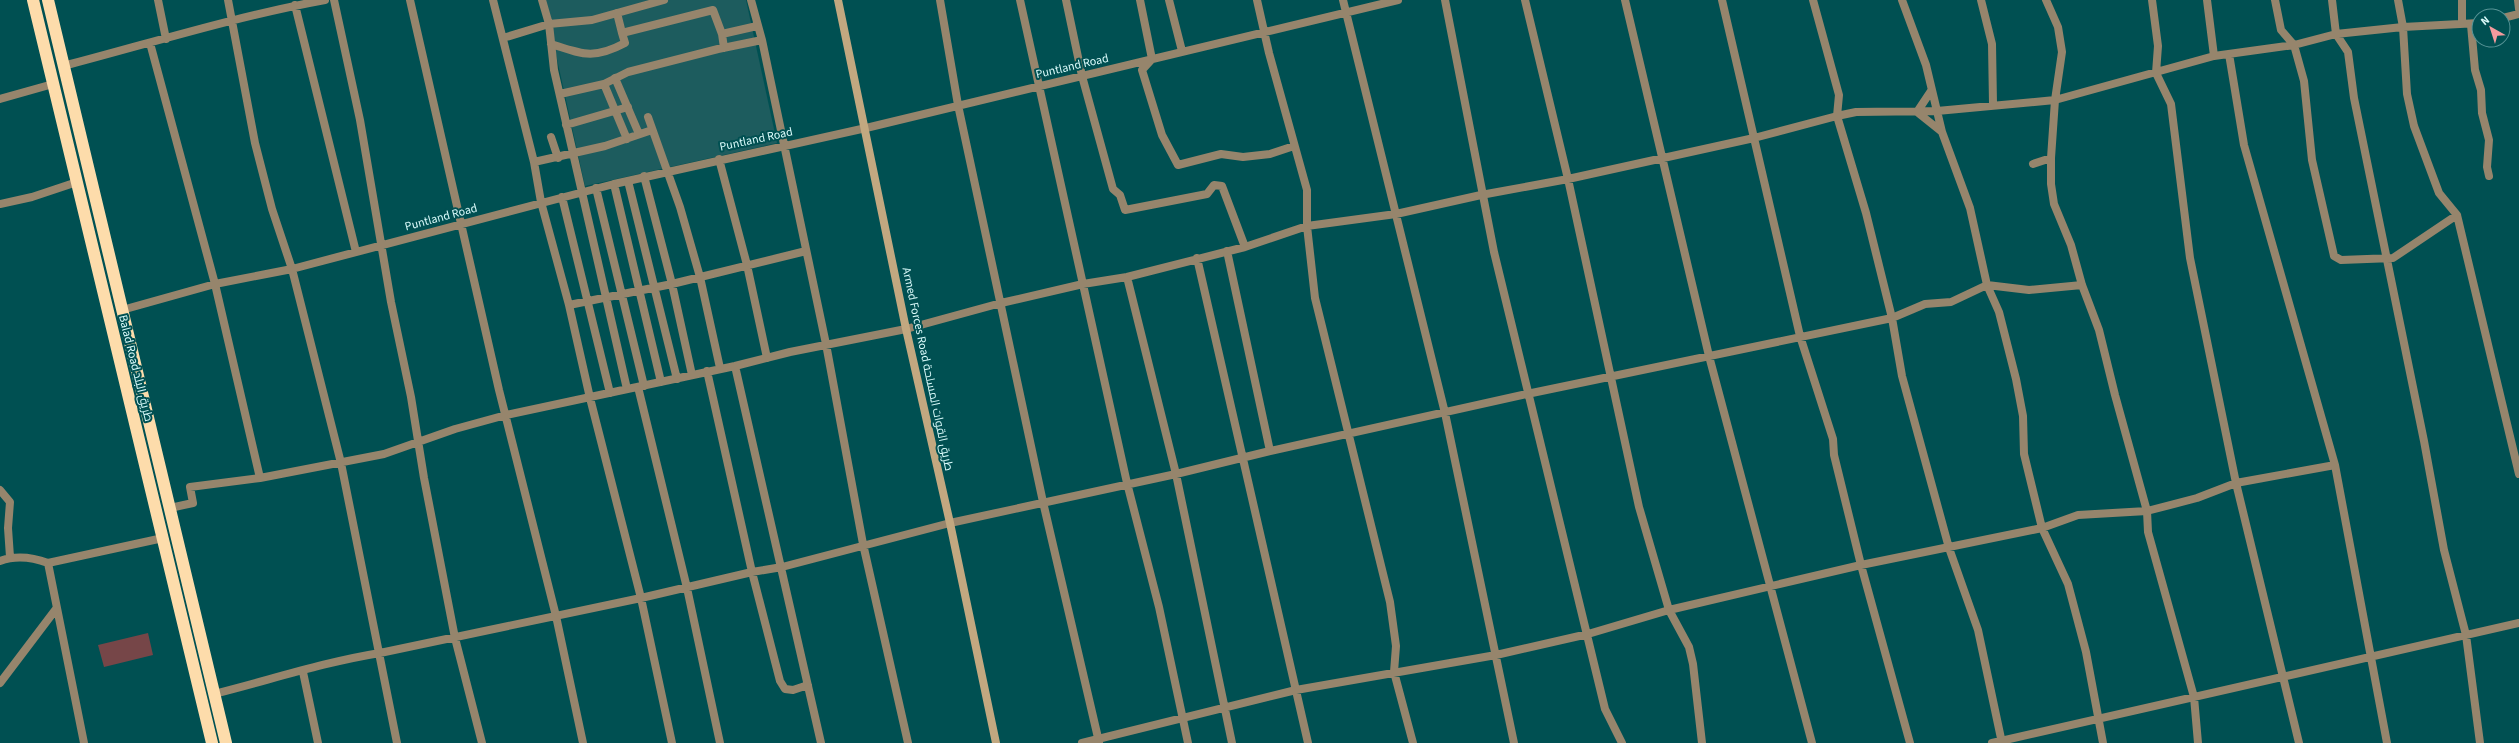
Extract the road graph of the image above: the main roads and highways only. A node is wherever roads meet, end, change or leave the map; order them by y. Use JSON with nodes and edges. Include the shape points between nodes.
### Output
{"nodes":[{"id":1,"x":33,"y":0,"type":"edge"},
{"id":2,"x":48,"y":0,"type":"edge"},
{"id":3,"x":212,"y":743,"type":"edge"},
{"id":4,"x":226,"y":743,"type":"edge"}],
"edges":[{"from":1,"to":3,"type":"highway","name":"Balad Road طريق البلد"},
{"from":2,"to":4,"type":"highway","name":"Balad Road طريق البلد"}]}
